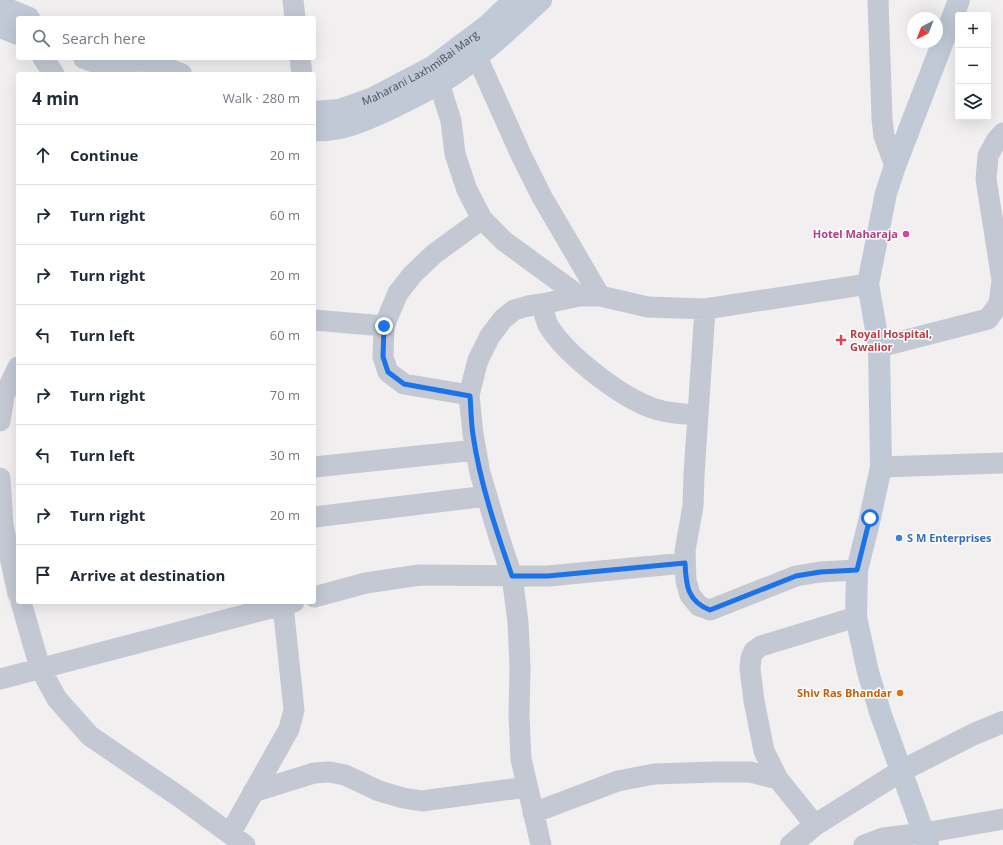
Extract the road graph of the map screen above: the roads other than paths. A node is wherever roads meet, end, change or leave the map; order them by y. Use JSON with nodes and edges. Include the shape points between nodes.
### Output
{"nodes":[{"id":1,"x":293,"y":0,"type":"edge"},
{"id":2,"x":514,"y":0,"type":"edge"},
{"id":3,"x":541,"y":0,"type":"edge"},
{"id":4,"x":878,"y":0,"type":"edge"},
{"id":5,"x":959,"y":0,"type":"edge"},
{"id":6,"x":0,"y":6,"type":"edge"},
{"id":7,"x":24,"y":16,"type":"edge"},
{"id":8,"x":295,"y":16,"type":"edge"},
{"id":9,"x":0,"y":27,"type":"edge"},
{"id":10,"x":16,"y":33,"type":"edge"},
{"id":11,"x":477,"y":56,"type":"junction"},
{"id":12,"x":44,"y":60,"type":"edge"},
{"id":13,"x":90,"y":60,"type":"edge"},
{"id":14,"x":142,"y":60,"type":"edge"},
{"id":15,"x":300,"y":60,"type":"edge"},
{"id":16,"x":53,"y":72,"type":"edge"},
{"id":17,"x":124,"y":72,"type":"edge"},
{"id":18,"x":175,"y":72,"type":"edge"},
{"id":19,"x":302,"y":72,"type":"edge"},
{"id":20,"x":435,"y":75,"type":"junction"},
{"id":21,"x":316,"y":112,"type":"edge"},
{"id":22,"x":316,"y":130,"type":"edge"},
{"id":23,"x":1003,"y":133,"type":"edge"},
{"id":24,"x":895,"y":166,"type":"junction"},
{"id":25,"x":482,"y":219,"type":"junction"},
{"id":26,"x":868,"y":284,"type":"junction"},
{"id":27,"x":579,"y":296,"type":"junction"},
{"id":28,"x":600,"y":296,"type":"junction"},
{"id":29,"x":542,"y":304,"type":"junction"},
{"id":30,"x":705,"y":309,"type":"junction"},
{"id":31,"x":316,"y":320,"type":"edge"},
{"id":32,"x":384,"y":326,"type":"junction"},
{"id":33,"x":879,"y":347,"type":"junction"},
{"id":34,"x":16,"y":369,"type":"edge"},
{"id":35,"x":16,"y":370,"type":"edge"},
{"id":36,"x":0,"y":391,"type":"edge"},
{"id":37,"x":470,"y":396,"type":"junction"},
{"id":38,"x":698,"y":415,"type":"junction"},
{"id":39,"x":0,"y":421,"type":"edge"},
{"id":40,"x":476,"y":450,"type":"junction"},
{"id":41,"x":1003,"y":463,"type":"edge"},
{"id":42,"x":316,"y":467,"type":"edge"},
{"id":43,"x":881,"y":467,"type":"junction"},
{"id":44,"x":0,"y":478,"type":"edge"},
{"id":45,"x":487,"y":496,"type":"junction"},
{"id":46,"x":316,"y":517,"type":"edge"},
{"id":47,"x":685,"y":563,"type":"junction"},
{"id":48,"x":857,"y":570,"type":"junction"},
{"id":49,"x":512,"y":576,"type":"junction"},
{"id":50,"x":16,"y":582,"type":"edge"},
{"id":51,"x":316,"y":596,"type":"edge"},
{"id":52,"x":22,"y":604,"type":"edge"},
{"id":53,"x":284,"y":604,"type":"edge"},
{"id":54,"x":288,"y":604,"type":"edge"},
{"id":55,"x":856,"y":617,"type":"junction"},
{"id":56,"x":40,"y":668,"type":"junction"},
{"id":57,"x":0,"y":679,"type":"edge"},
{"id":58,"x":1003,"y":722,"type":"edge"},
{"id":59,"x":901,"y":771,"type":"junction"},
{"id":60,"x":778,"y":779,"type":"junction"},
{"id":61,"x":527,"y":787,"type":"junction"},
{"id":62,"x":253,"y":792,"type":"junction"},
{"id":63,"x":534,"y":813,"type":"junction"},
{"id":64,"x":1003,"y":819,"type":"edge"},
{"id":65,"x":815,"y":825,"type":"junction"},
{"id":66,"x":237,"y":839,"type":"edge"},
{"id":67,"x":926,"y":839,"type":"edge"},
{"id":68,"x":541,"y":845,"type":"edge"},
{"id":69,"x":790,"y":845,"type":"edge"},
{"id":70,"x":864,"y":845,"type":"edge"}],
"edges":[{"from":1,"to":8,"type":"street"},
{"from":2,"to":20,"type":"main road","name":"Maharani LaxhmiBai Marg"},
{"from":3,"to":11,"type":"main road"},
{"from":4,"to":24,"type":"street","via":[[882,119],[884,136]]},
{"from":5,"to":24,"type":"main road"},
{"from":6,"to":7,"type":"main road"},
{"from":9,"to":10,"type":"main road"},
{"from":11,"to":20,"type":"main road","via":[[459,70]]},
{"from":11,"to":28,"type":"street","via":[[542,197]]},
{"from":12,"to":16,"type":"street"},
{"from":13,"to":17,"type":"main road"},
{"from":14,"to":18,"type":"main road"},
{"from":15,"to":19,"type":"street"},
{"from":20,"to":21,"type":"main road","name":"Maharani LaxhmiBai Marg","via":[[339,110]]},
{"from":20,"to":22,"type":"main road","via":[[421,93],[363,120],[324,131]]},
{"from":20,"to":25,"type":"street","via":[[451,121],[455,154]]},
{"from":23,"to":33,"type":"street","via":[[988,156],[986,179],[1002,280],[999,304],[988,319]]},
{"from":24,"to":26,"type":"main road","via":[[886,193]]},
{"from":25,"to":27,"type":"street","via":[[504,241]]},
{"from":25,"to":32,"type":"street","via":[[434,254],[412,275],[398,294]]},
{"from":26,"to":30,"type":"street"},
{"from":26,"to":33,"type":"main road"},
{"from":27,"to":28,"type":"street"},
{"from":27,"to":29,"type":"street"},
{"from":28,"to":30,"type":"street","via":[[648,307]]},
{"from":29,"to":37,"type":"street","via":[[514,310],[503,319],[490,336],[478,360]]},
{"from":29,"to":38,"type":"street","via":[[547,323],[558,339],[599,376],[647,407],[671,413]]},
{"from":30,"to":38,"type":"street"},
{"from":31,"to":32,"type":"street"},
{"from":32,"to":37,"type":"street","via":[[383,357],[388,372],[404,384]]},
{"from":33,"to":43,"type":"main road"},
{"from":34,"to":36,"type":"street"},
{"from":35,"to":39,"type":"street","via":[[4,396]]},
{"from":37,"to":40,"type":"street"},
{"from":38,"to":47,"type":"street","via":[[693,506]]},
{"from":40,"to":42,"type":"street"},
{"from":40,"to":45,"type":"street"},
{"from":41,"to":43,"type":"street"},
{"from":43,"to":48,"type":"main road"},
{"from":44,"to":50,"type":"street","via":[[3,525]]},
{"from":45,"to":46,"type":"street"},
{"from":45,"to":49,"type":"street"},
{"from":47,"to":48,"type":"street","via":[[690,595],[699,606],[710,610],[796,576]]},
{"from":47,"to":49,"type":"street","via":[[548,576]]},
{"from":48,"to":55,"type":"main road"},
{"from":49,"to":51,"type":"street","via":[[419,575],[366,583]]},
{"from":49,"to":61,"type":"street","via":[[518,622],[521,760]]},
{"from":52,"to":56,"type":"street"},
{"from":53,"to":56,"type":"street"},
{"from":54,"to":62,"type":"street","via":[[294,710],[289,729]]},
{"from":55,"to":59,"type":"main road","via":[[868,672]]},
{"from":55,"to":60,"type":"street","via":[[761,646],[754,651],[750,669],[754,701],[764,750]]},
{"from":56,"to":57,"type":"street"},
{"from":56,"to":66,"type":"street","via":[[57,700],[90,736]]},
{"from":58,"to":59,"type":"street"},
{"from":59,"to":65,"type":"street"},
{"from":59,"to":67,"type":"main road"},
{"from":60,"to":63,"type":"street","via":[[750,772],[654,774],[618,781]]},
{"from":60,"to":65,"type":"street"},
{"from":61,"to":62,"type":"street","via":[[422,800],[379,791],[345,775],[330,772],[314,773]]},
{"from":61,"to":63,"type":"street"},
{"from":62,"to":66,"type":"street"},
{"from":63,"to":68,"type":"street"},
{"from":64,"to":67,"type":"street"},
{"from":65,"to":69,"type":"street"},
{"from":67,"to":70,"type":"street","via":[[883,838]]}]}
